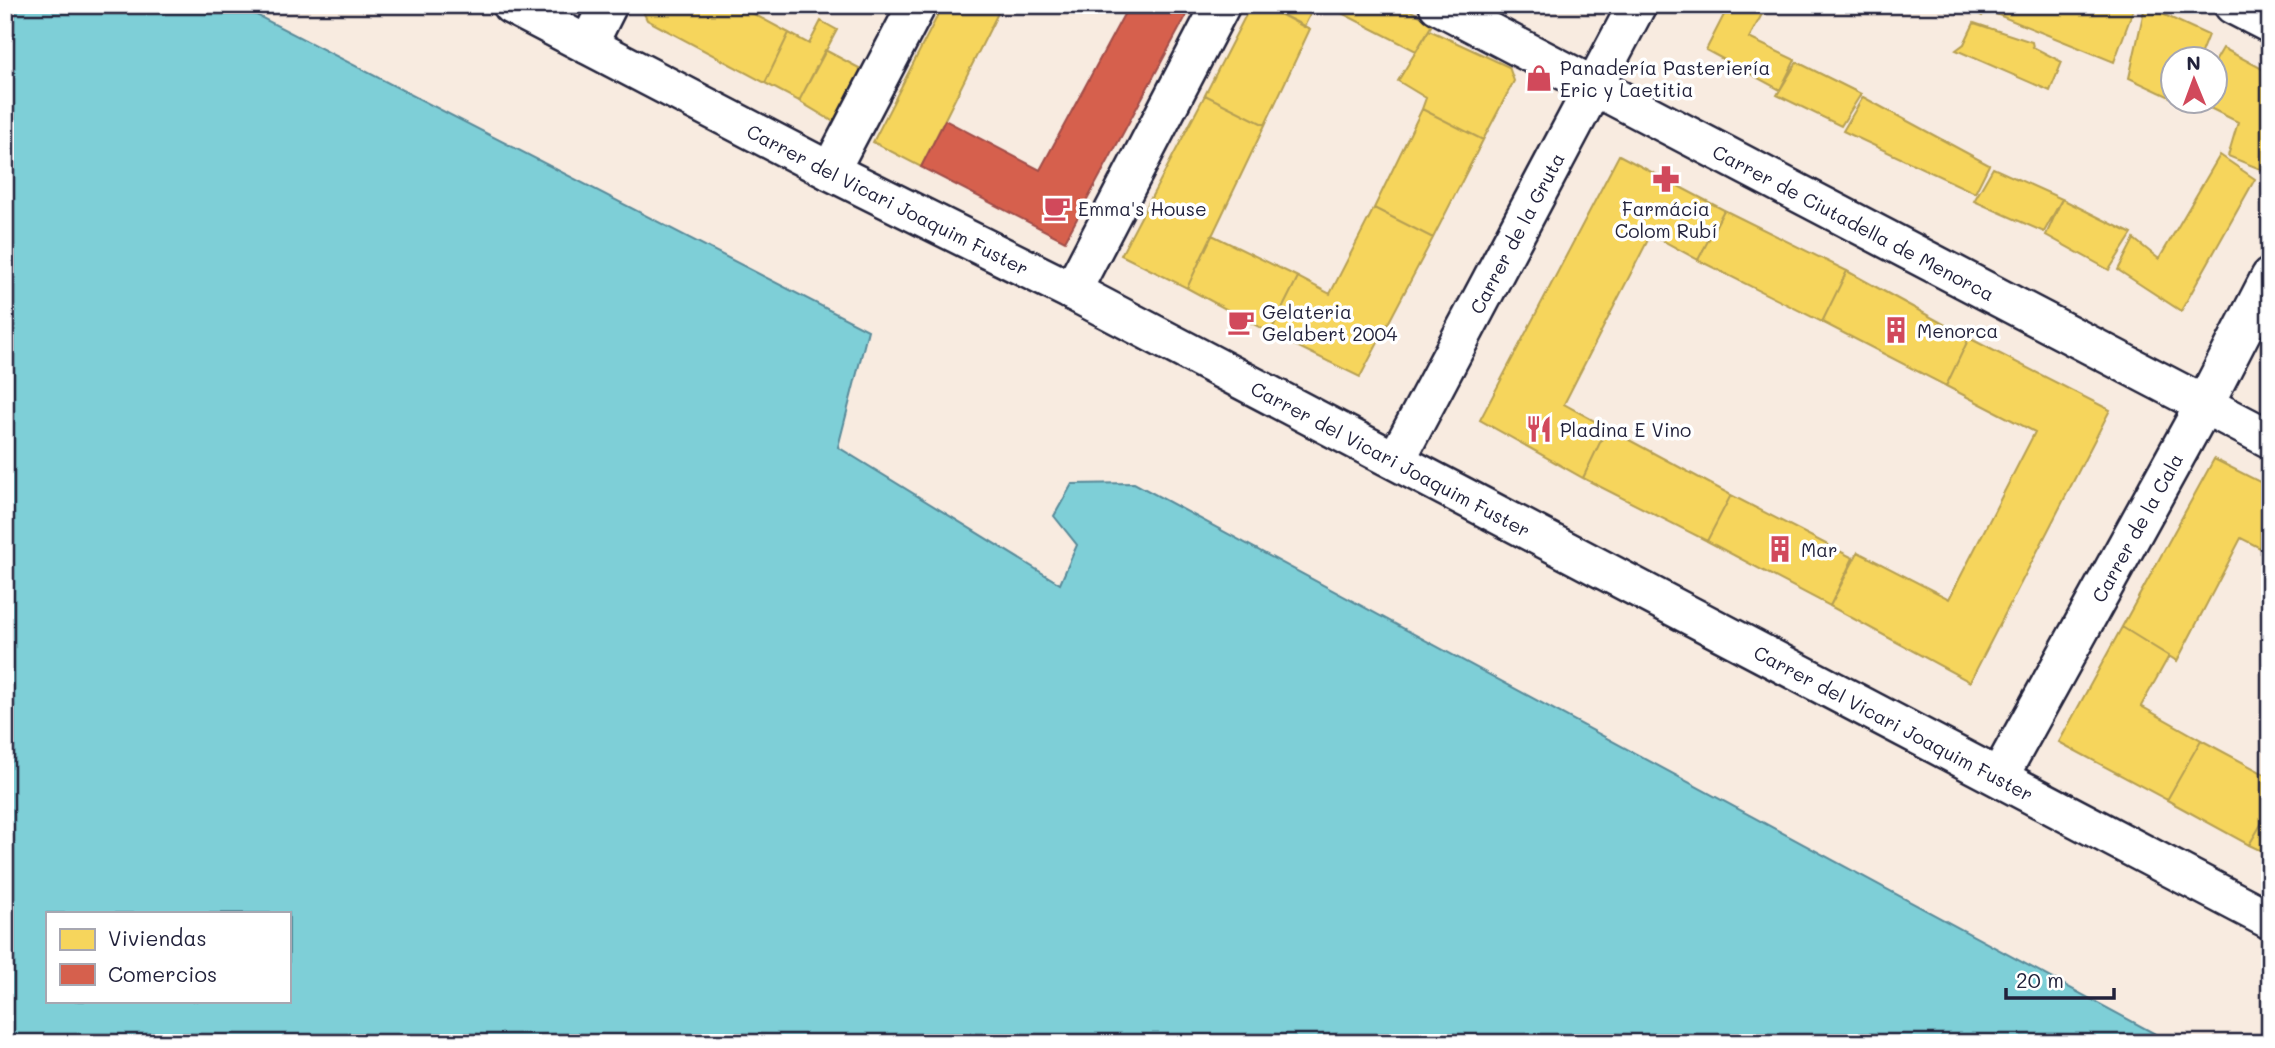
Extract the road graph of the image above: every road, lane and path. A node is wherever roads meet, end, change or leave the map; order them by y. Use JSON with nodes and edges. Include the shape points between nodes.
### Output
{"nodes":[{"id":1,"x":511,"y":5,"type":"edge"},
{"id":2,"x":608,"y":5,"type":"edge"},
{"id":3,"x":918,"y":5,"type":"edge"},
{"id":4,"x":1221,"y":5,"type":"edge"},
{"id":5,"x":1437,"y":5,"type":"edge"},
{"id":6,"x":1637,"y":5,"type":"edge"},
{"id":7,"x":2233,"y":5,"type":"edge"},
{"id":8,"x":2270,"y":24,"type":"edge"},
{"id":9,"x":588,"y":45,"type":"junction"},
{"id":10,"x":1595,"y":88,"type":"junction"},
{"id":11,"x":830,"y":172,"type":"junction"},
{"id":12,"x":2270,"y":277,"type":"edge"},
{"id":13,"x":1073,"y":291,"type":"junction"},
{"id":14,"x":2204,"y":405,"type":"junction"},
{"id":15,"x":2270,"y":439,"type":"edge"},
{"id":16,"x":1396,"y":460,"type":"junction"},
{"id":17,"x":1999,"y":776,"type":"junction"},
{"id":18,"x":2270,"y":920,"type":"edge"}],
"edges":[{"from":1,"to":9,"type":"street","name":"Carrer del Vicari Joaquim Fuster"},
{"from":2,"to":9,"type":"street"},
{"from":3,"to":11,"type":"street"},
{"from":4,"to":13,"type":"street"},
{"from":5,"to":10,"type":"street","name":"Carrer de Ciutadella de Menorca"},
{"from":6,"to":10,"type":"street","name":"Carrer de la Gruta"},
{"from":7,"to":8,"type":"street"},
{"from":9,"to":11,"type":"street","name":"Carrer del Vicari Joaquim Fuster"},
{"from":10,"to":14,"type":"street","name":"Carrer de Ciutadella de Menorca"},
{"from":10,"to":16,"type":"street","name":"Carrer de la Gruta"},
{"from":11,"to":13,"type":"street","name":"Carrer del Vicari Joaquim Fuster"},
{"from":12,"to":14,"type":"street","name":"Carrer de la Cala"},
{"from":13,"to":16,"type":"street","name":"Carrer del Vicari Joaquim Fuster"},
{"from":14,"to":15,"type":"street","name":"Carrer de Ciutadella de Menorca"},
{"from":14,"to":17,"type":"street","name":"Carrer de la Cala"},
{"from":16,"to":17,"type":"street","name":"Carrer del Vicari Joaquim Fuster"},
{"from":17,"to":18,"type":"street","name":"Carrer del Vicari Joaquim Fuster"}]}
